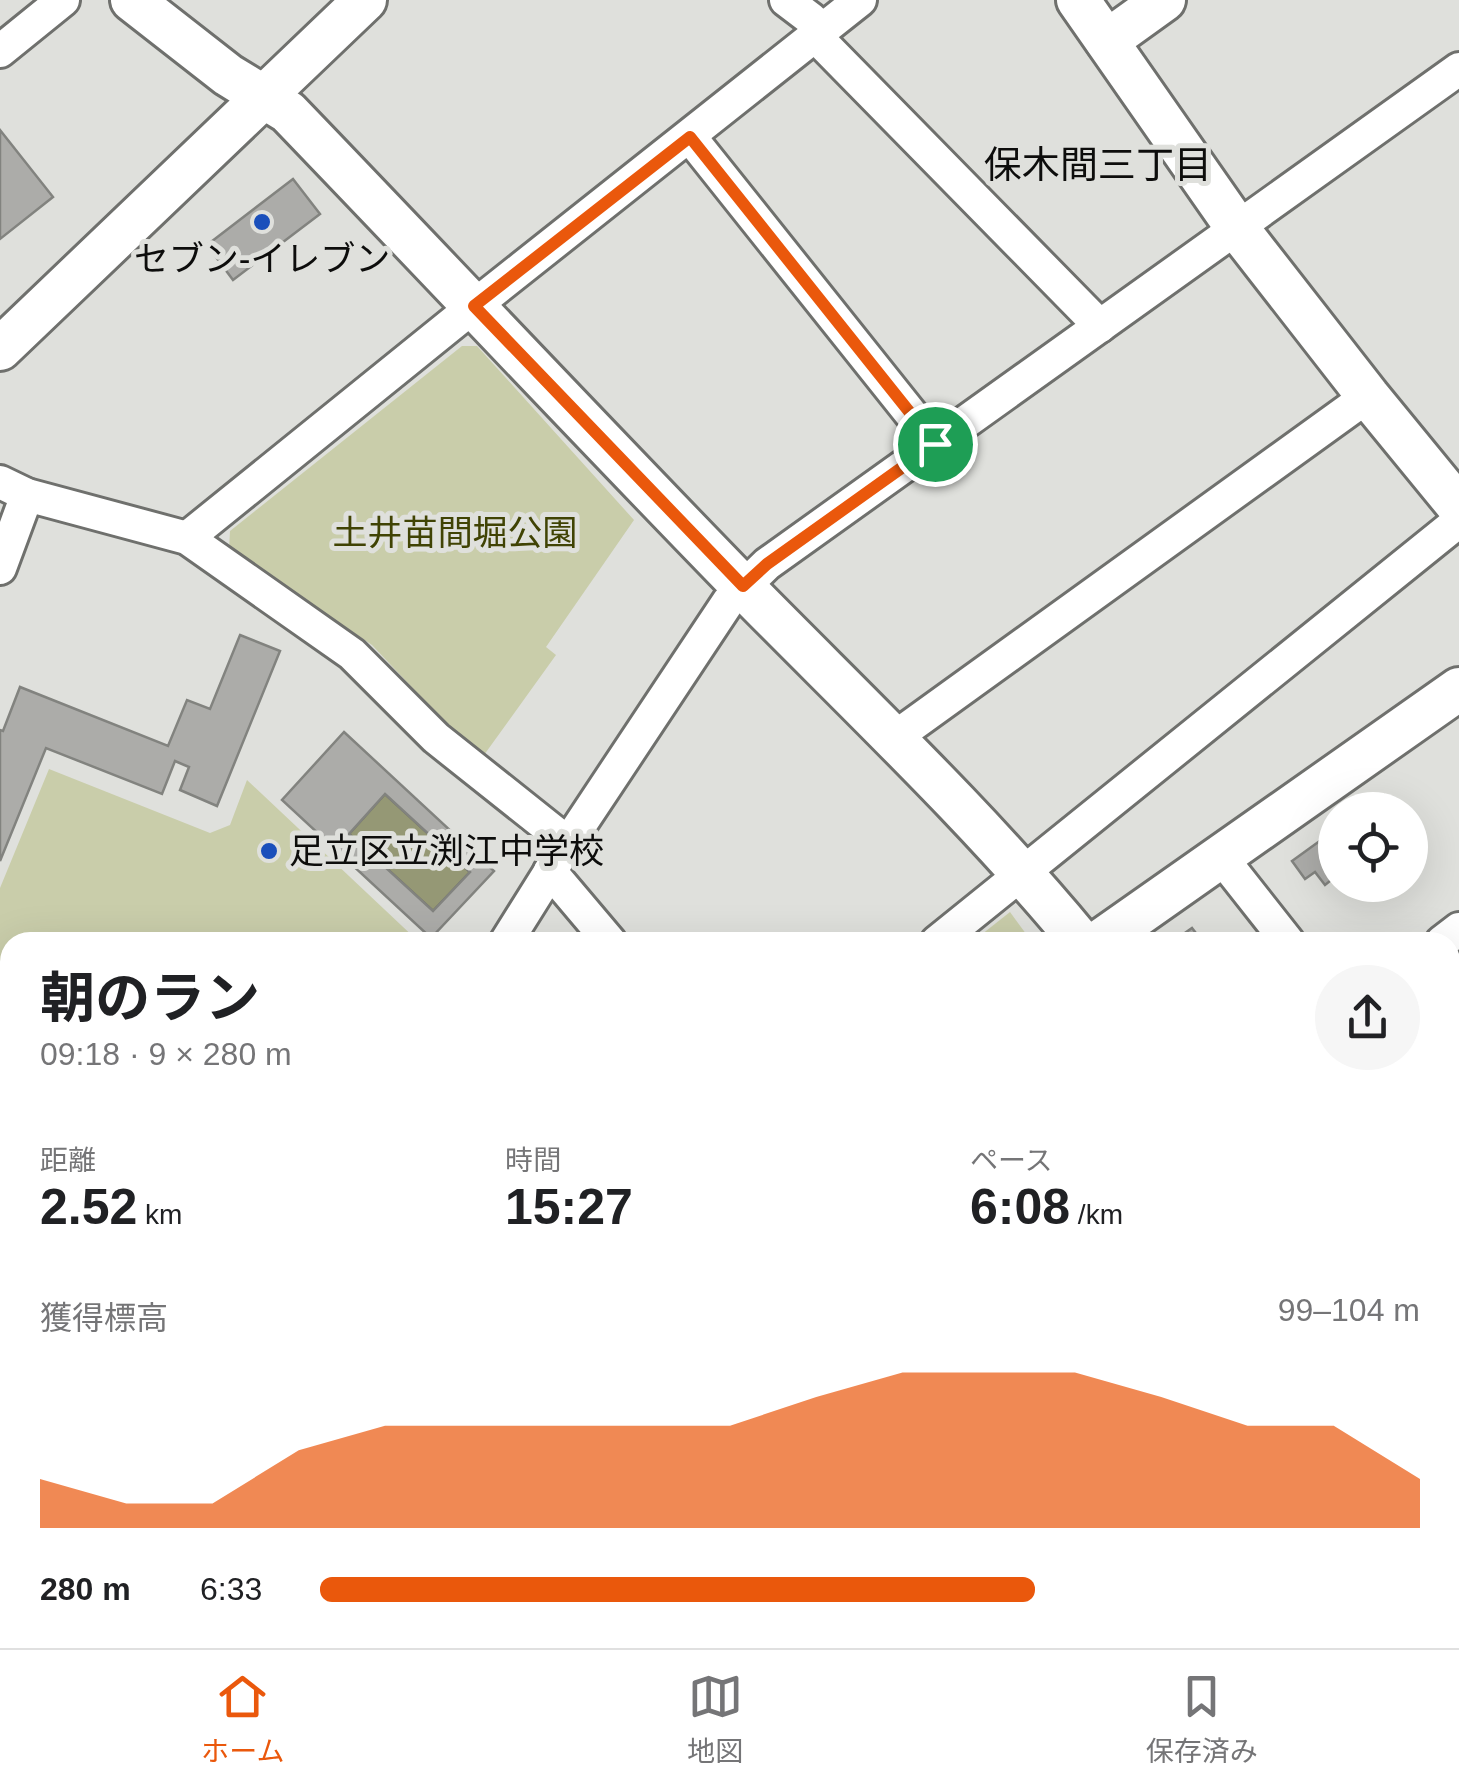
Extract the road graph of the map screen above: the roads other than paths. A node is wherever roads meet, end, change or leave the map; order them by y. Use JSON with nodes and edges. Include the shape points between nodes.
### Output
{"nodes":[{"id":1,"x":63,"y":0,"type":"edge"},
{"id":2,"x":132,"y":0,"type":"edge"},
{"id":3,"x":365,"y":0,"type":"edge"},
{"id":4,"x":786,"y":0,"type":"edge"},
{"id":5,"x":860,"y":0,"type":"edge"},
{"id":6,"x":1078,"y":0,"type":"edge"},
{"id":7,"x":1164,"y":0,"type":"edge"},
{"id":8,"x":820,"y":32,"type":"junction"},
{"id":9,"x":1107,"y":41,"type":"junction"},
{"id":10,"x":0,"y":50,"type":"edge"},
{"id":11,"x":1457,"y":76,"type":"edge"},
{"id":12,"x":263,"y":98,"type":"junction"},
{"id":13,"x":690,"y":137,"type":"junction"},
{"id":14,"x":1237,"y":228,"type":"junction"},
{"id":15,"x":474,"y":306,"type":"junction"},
{"id":16,"x":1100,"y":326,"type":"junction"},
{"id":17,"x":0,"y":350,"type":"edge"},
{"id":18,"x":1368,"y":396,"type":"junction"},
{"id":19,"x":935,"y":444,"type":"junction"},
{"id":20,"x":14,"y":489,"type":"edge"},
{"id":21,"x":1459,"y":507,"type":"edge"},
{"id":22,"x":1459,"y":521,"type":"edge"},
{"id":23,"x":188,"y":538,"type":"junction"},
{"id":24,"x":0,"y":568,"type":"edge"},
{"id":25,"x":743,"y":586,"type":"junction"},
{"id":26,"x":1459,"y":689,"type":"edge"},
{"id":27,"x":894,"y":738,"type":"junction"},
{"id":28,"x":559,"y":857,"type":"junction"},
{"id":29,"x":1221,"y":857,"type":"junction"},
{"id":30,"x":1024,"y":874,"type":"junction"},
{"id":31,"x":512,"y":932,"type":"edge"},
{"id":32,"x":604,"y":932,"type":"edge"},
{"id":33,"x":950,"y":932,"type":"edge"},
{"id":34,"x":1073,"y":932,"type":"edge"},
{"id":35,"x":1113,"y":932,"type":"edge"},
{"id":36,"x":1280,"y":932,"type":"edge"}],
"edges":[{"from":1,"to":10,"type":"street"},
{"from":2,"to":12,"type":"street"},
{"from":3,"to":12,"type":"street"},
{"from":4,"to":8,"type":"street"},
{"from":5,"to":8,"type":"street"},
{"from":6,"to":9,"type":"street"},
{"from":7,"to":9,"type":"street"},
{"from":8,"to":13,"type":"street"},
{"from":8,"to":16,"type":"street","via":[[826,46]]},
{"from":9,"to":14,"type":"street"},
{"from":11,"to":14,"type":"street"},
{"from":12,"to":15,"type":"street","via":[[288,112]]},
{"from":12,"to":17,"type":"street"},
{"from":13,"to":15,"type":"street"},
{"from":13,"to":19,"type":"street"},
{"from":14,"to":16,"type":"street"},
{"from":14,"to":18,"type":"street"},
{"from":15,"to":23,"type":"street"},
{"from":15,"to":25,"type":"street"},
{"from":16,"to":19,"type":"street"},
{"from":18,"to":21,"type":"street"},
{"from":18,"to":27,"type":"street"},
{"from":19,"to":25,"type":"street"},
{"from":20,"to":23,"type":"street"},
{"from":20,"to":24,"type":"street"},
{"from":22,"to":30,"type":"street"},
{"from":23,"to":28,"type":"street","via":[[352,654]]},
{"from":25,"to":27,"type":"street"},
{"from":25,"to":28,"type":"street"},
{"from":26,"to":29,"type":"street"},
{"from":27,"to":30,"type":"street"},
{"from":28,"to":31,"type":"street"},
{"from":28,"to":32,"type":"street"},
{"from":29,"to":35,"type":"street"},
{"from":29,"to":36,"type":"street"},
{"from":30,"to":33,"type":"street"},
{"from":30,"to":34,"type":"street"}]}
